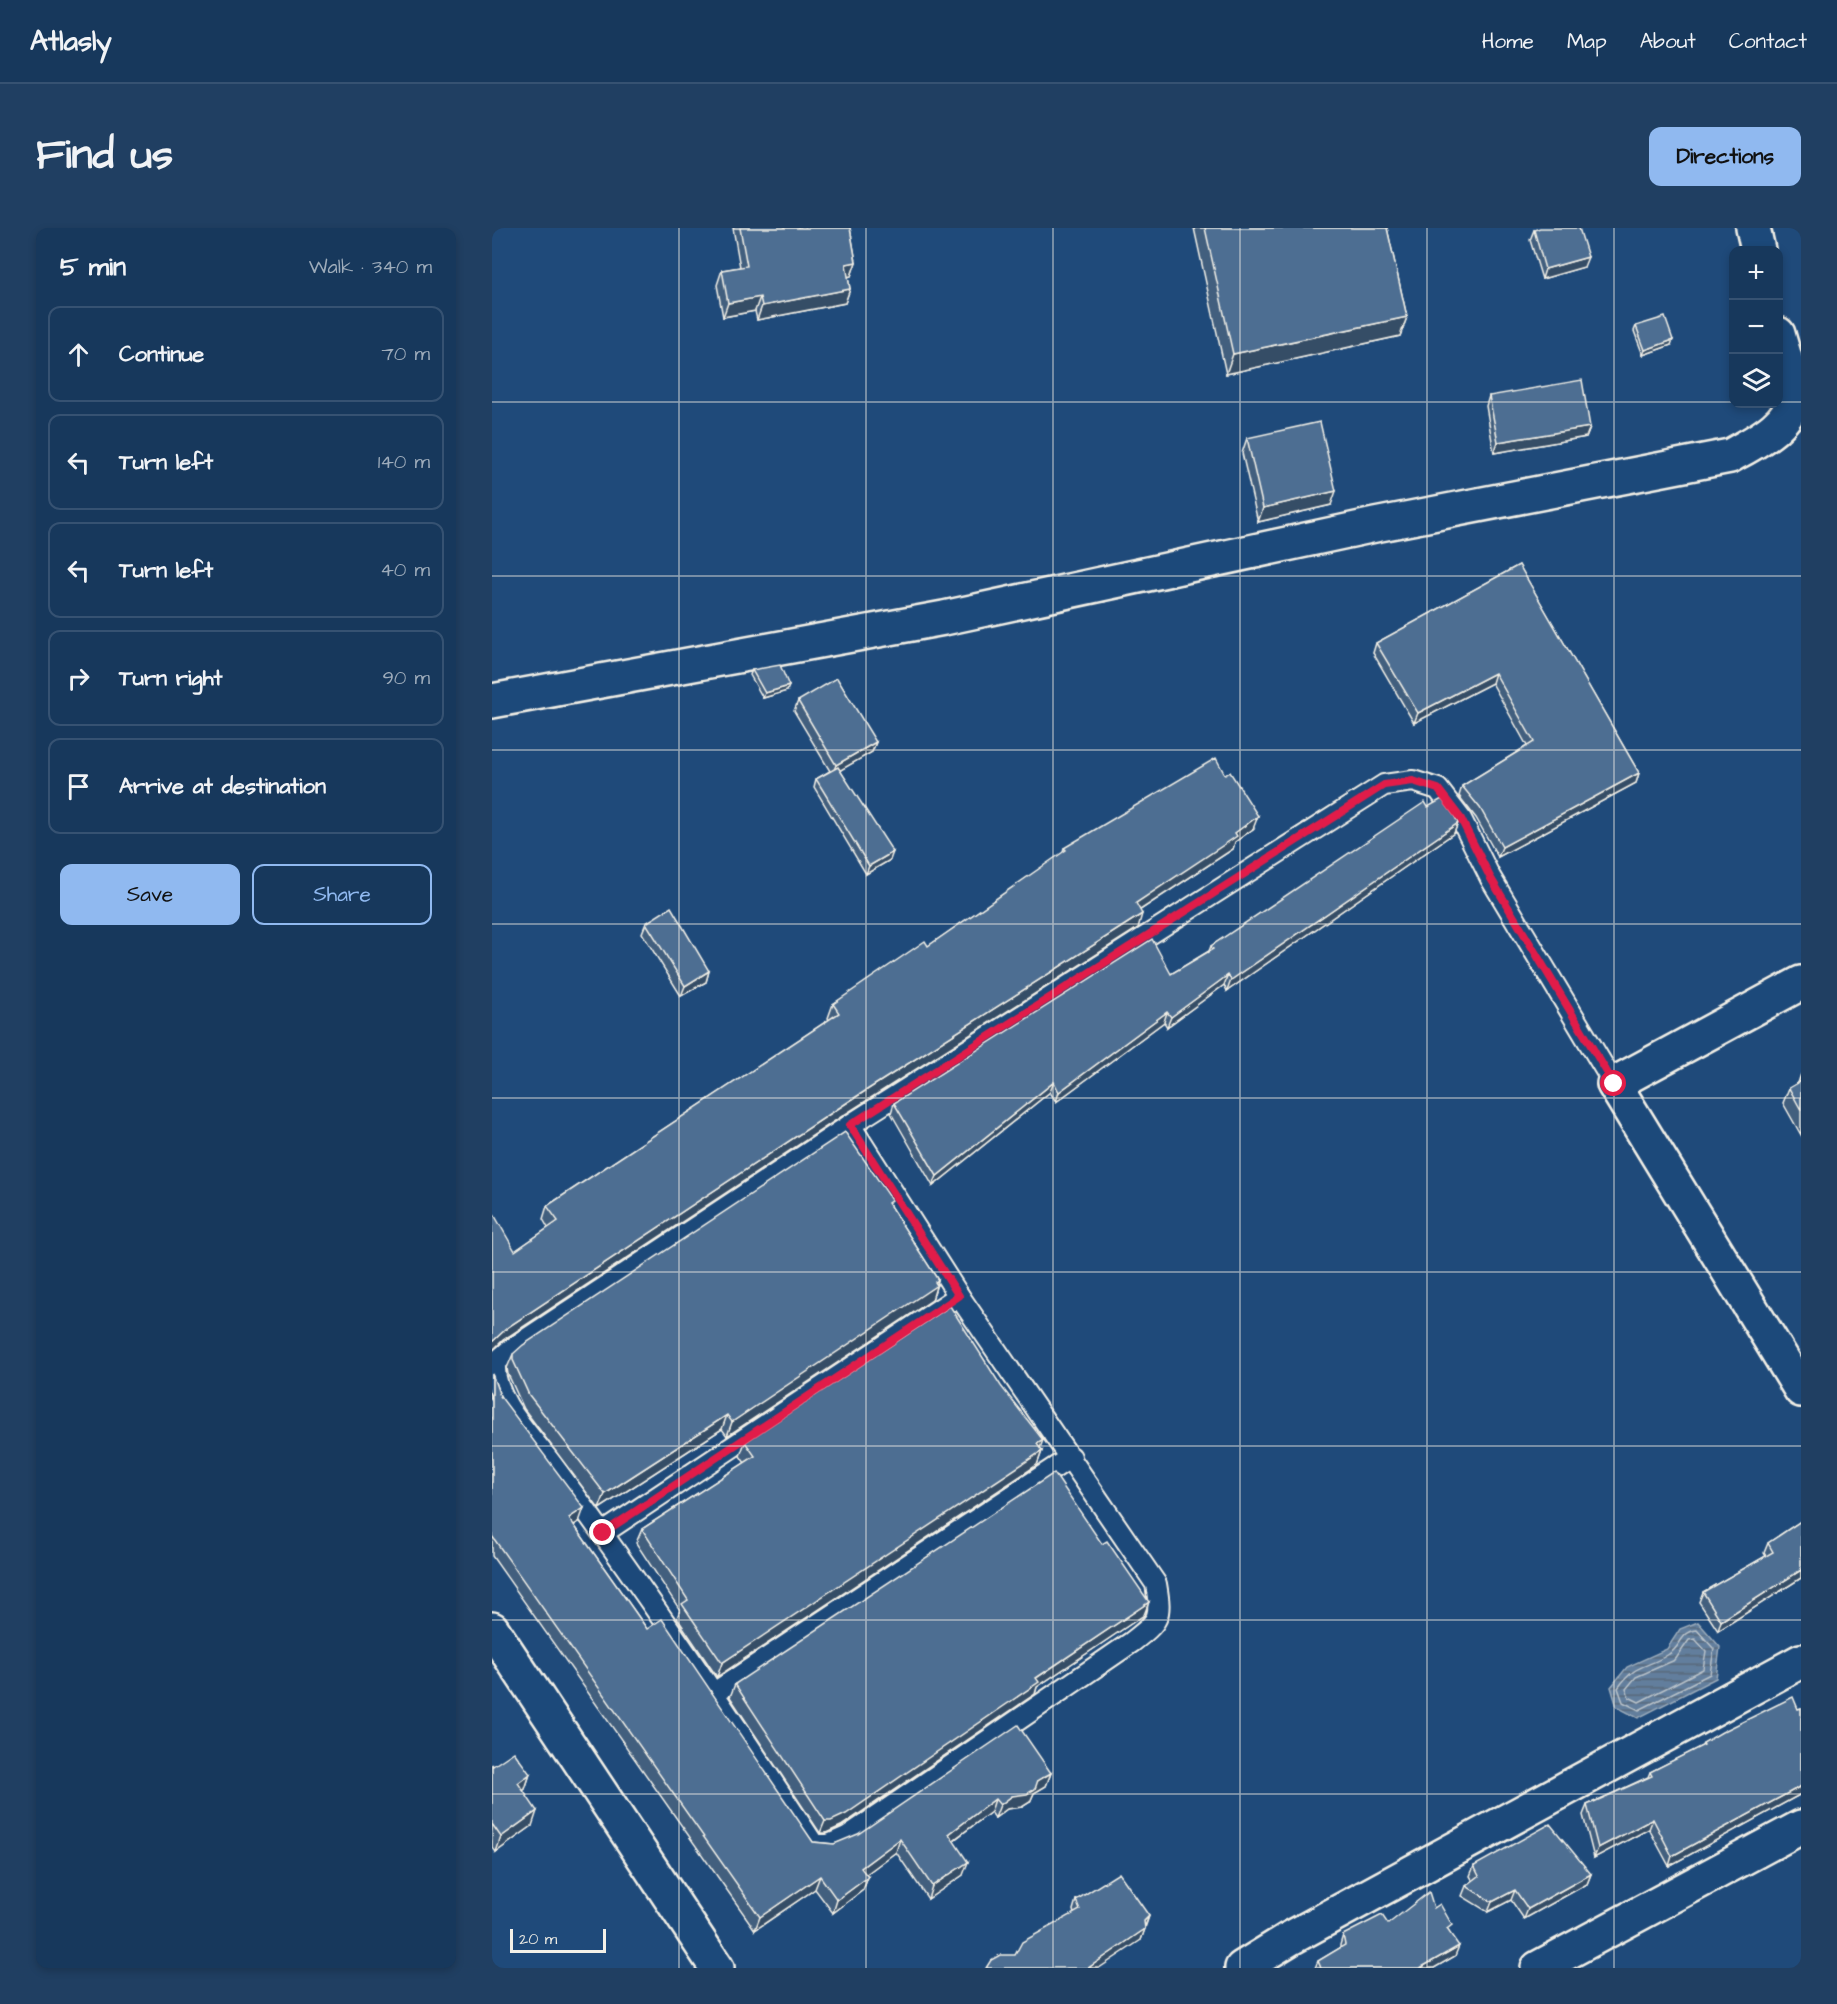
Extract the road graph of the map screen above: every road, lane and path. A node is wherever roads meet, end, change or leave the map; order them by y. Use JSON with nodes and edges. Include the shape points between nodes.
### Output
{"nodes":[{"id":1,"x":1753,"y":228,"type":"edge"},
{"id":2,"x":1757,"y":246,"type":"edge"},
{"id":3,"x":1783,"y":347,"type":"edge"},
{"id":4,"x":1797,"y":394,"type":"edge"},
{"id":5,"x":492,"y":701,"type":"edge"},
{"id":6,"x":1801,"y":983,"type":"edge"},
{"id":7,"x":1614,"y":1084,"type":"junction"},
{"id":8,"x":850,"y":1125,"type":"junction"},
{"id":9,"x":959,"y":1296,"type":"junction"},
{"id":10,"x":1801,"y":1390,"type":"edge"},
{"id":11,"x":1071,"y":1457,"type":"junction"},
{"id":12,"x":603,"y":1533,"type":"junction"},
{"id":13,"x":492,"y":1629,"type":"edge"},
{"id":14,"x":1801,"y":1661,"type":"edge"},
{"id":15,"x":714,"y":1693,"type":"junction"},
{"id":16,"x":1801,"y":1827,"type":"edge"},
{"id":17,"x":717,"y":1968,"type":"edge"},
{"id":18,"x":1242,"y":1968,"type":"edge"},
{"id":19,"x":1538,"y":1968,"type":"edge"}],
"edges":[{"from":1,"to":2,"type":"street"},
{"from":3,"to":4,"type":"street"},
{"from":4,"to":5,"type":"street","via":[[1783,420],[1766,436],[1730,456],[1364,528],[944,618]]},
{"from":6,"to":7,"type":"street"},
{"from":7,"to":8,"type":"lane","via":[[1490,877],[1461,819],[1438,789],[1413,781],[1384,785]]},
{"from":7,"to":10,"type":"street"},
{"from":8,"to":9,"type":"lane"},
{"from":8,"to":12,"type":"lane","via":[[495,1363],[494,1379],[507,1402]]},
{"from":9,"to":11,"type":"lane"},
{"from":9,"to":12,"type":"lane"},
{"from":11,"to":15,"type":"lane"},
{"from":11,"to":15,"type":"lane","via":[[1156,1584],[1161,1610],[1151,1628],[847,1837],[829,1845],[814,1845]]},
{"from":12,"to":15,"type":"lane"},
{"from":13,"to":17,"type":"street"},
{"from":14,"to":18,"type":"street"},
{"from":16,"to":19,"type":"street"}]}
